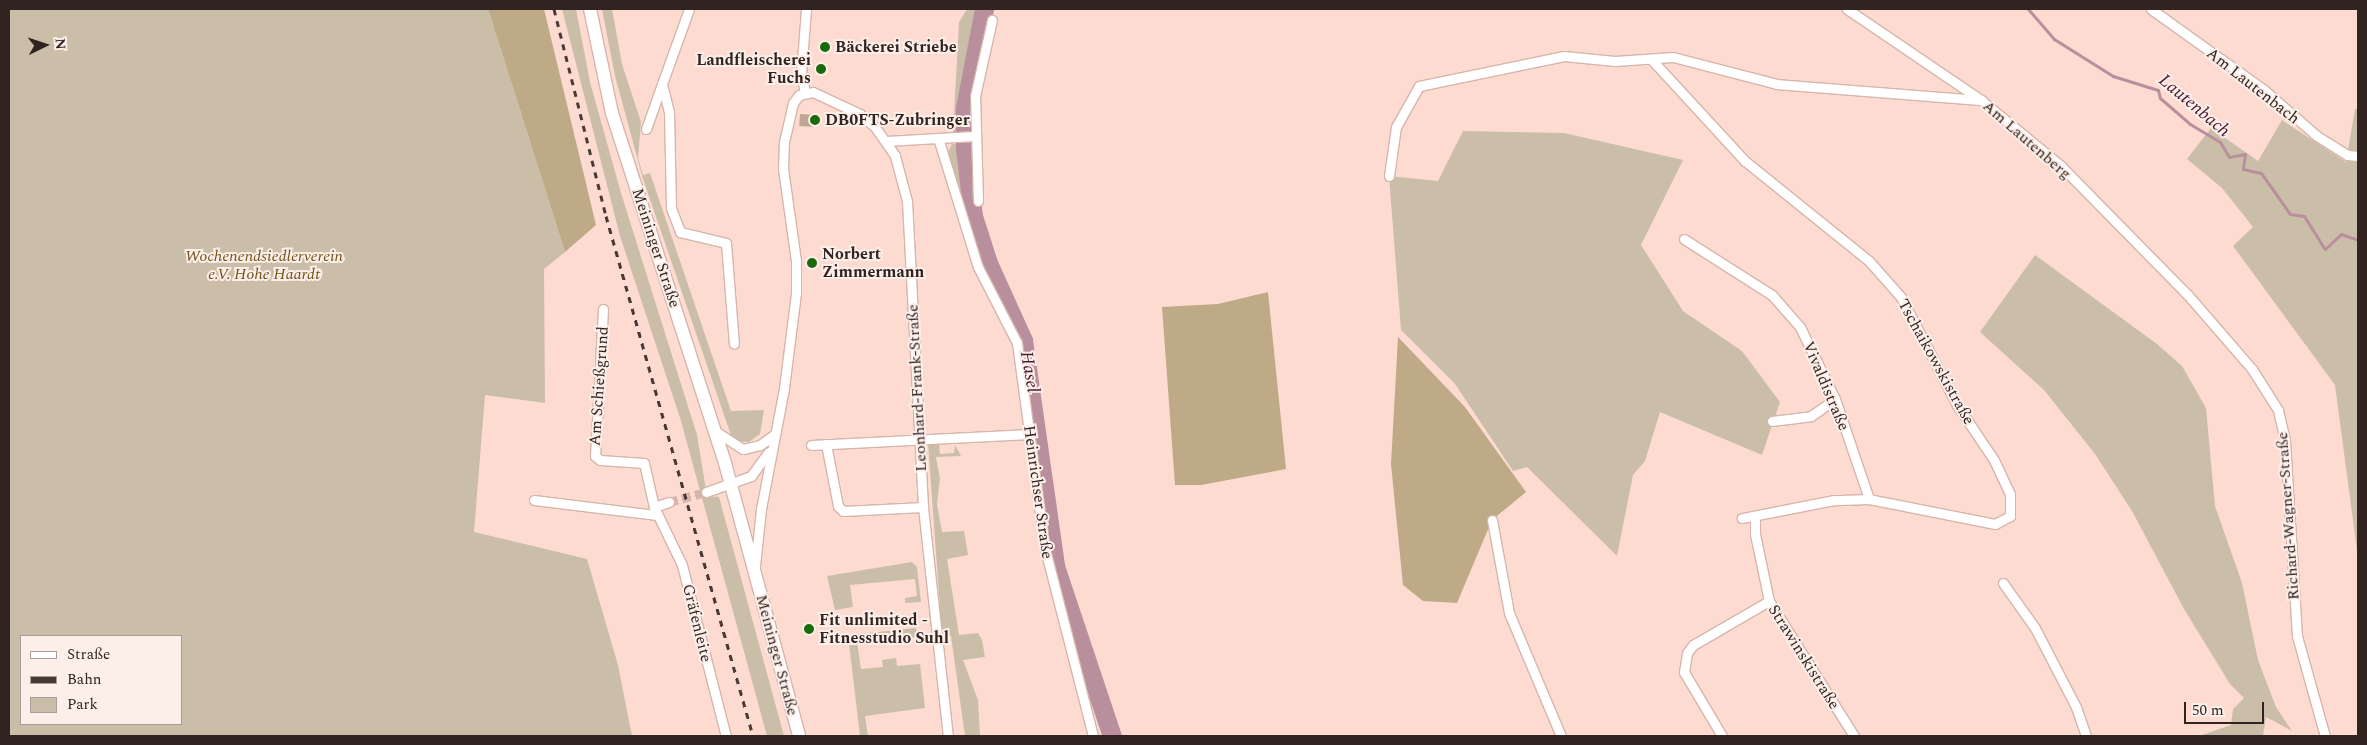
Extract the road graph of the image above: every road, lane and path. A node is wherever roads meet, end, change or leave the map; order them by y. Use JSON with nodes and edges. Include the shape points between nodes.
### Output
{"nodes":[{"id":1,"x":590,"y":9,"type":"edge"},
{"id":2,"x":688,"y":9,"type":"edge"},
{"id":3,"x":1847,"y":9,"type":"edge"},
{"id":4,"x":2151,"y":9,"type":"edge"},
{"id":5,"x":809,"y":10,"type":"edge"},
{"id":6,"x":992,"y":20,"type":"dead end"},
{"id":7,"x":1652,"y":60,"type":"junction"},
{"id":8,"x":662,"y":84,"type":"junction"},
{"id":9,"x":805,"y":92,"type":"junction"},
{"id":10,"x":1981,"y":100,"type":"junction"},
{"id":11,"x":646,"y":129,"type":"dead end"},
{"id":12,"x":975,"y":136,"type":"junction"},
{"id":13,"x":938,"y":138,"type":"junction"},
{"id":14,"x":886,"y":141,"type":"junction"},
{"id":15,"x":2358,"y":156,"type":"edge"},
{"id":16,"x":1389,"y":176,"type":"dead end"},
{"id":17,"x":978,"y":201,"type":"dead end"},
{"id":18,"x":1684,"y":239,"type":"dead end"},
{"id":19,"x":2187,"y":294,"type":"joint"},
{"id":20,"x":604,"y":309,"type":"dead end"},
{"id":21,"x":734,"y":344,"type":"dead end"},
{"id":22,"x":1835,"y":399,"type":"junction"},
{"id":23,"x":1772,"y":421,"type":"dead end"},
{"id":24,"x":715,"y":431,"type":"junction"},
{"id":25,"x":1030,"y":434,"type":"junction"},
{"id":26,"x":774,"y":435,"type":"junction"},
{"id":27,"x":920,"y":439,"type":"junction"},
{"id":28,"x":826,"y":444,"type":"junction"},
{"id":29,"x":811,"y":445,"type":"dead end"},
{"id":30,"x":771,"y":446,"type":"junction"},
{"id":31,"x":731,"y":485,"type":"junction"},
{"id":32,"x":706,"y":492,"type":"tunnel mouth"},
{"id":33,"x":1869,"y":499,"type":"junction"},
{"id":34,"x":534,"y":500,"type":"dead end"},
{"id":35,"x":669,"y":502,"type":"tunnel mouth"},
{"id":36,"x":922,"y":507,"type":"junction"},
{"id":37,"x":656,"y":511,"type":"junction"},
{"id":38,"x":1755,"y":516,"type":"junction"},
{"id":39,"x":1742,"y":518,"type":"dead end"},
{"id":40,"x":1492,"y":520,"type":"dead end"},
{"id":41,"x":755,"y":574,"type":"junction"},
{"id":42,"x":2003,"y":583,"type":"dead end"},
{"id":43,"x":1769,"y":601,"type":"junction"},
{"id":44,"x":726,"y":736,"type":"edge"},
{"id":45,"x":799,"y":736,"type":"edge"},
{"id":46,"x":948,"y":736,"type":"edge"},
{"id":47,"x":1093,"y":736,"type":"edge"},
{"id":48,"x":1561,"y":736,"type":"edge"},
{"id":49,"x":1722,"y":736,"type":"edge"},
{"id":50,"x":1854,"y":736,"type":"edge"},
{"id":51,"x":2086,"y":736,"type":"edge"},
{"id":52,"x":2324,"y":736,"type":"edge"}],
"edges":[{"from":1,"to":24,"type":"main road","name":"Meininger Straße","via":[[612,113]]},
{"from":2,"to":8,"type":"street"},
{"from":3,"to":10,"type":"street","name":"Am Lautenberg"},
{"from":4,"to":15,"type":"street","name":"Am Lautenbach","via":[[2264,90],[2317,136],[2346,155]]},
{"from":5,"to":9,"type":"street","via":[[801,74]]},
{"from":6,"to":12,"type":"street","via":[[974,96]]},
{"from":7,"to":10,"type":"street","via":[[1673,57],[1777,84]]},
{"from":7,"to":16,"type":"street","via":[[1614,61],[1564,56],[1419,86],[1396,127]]},
{"from":7,"to":33,"type":"street","name":"Tschaikowskistraße","via":[[1745,161],[1869,261],[1901,297],[1957,406],[1994,460],[2010,494],[2010,516],[1995,524]]},
{"from":8,"to":11,"type":"street"},
{"from":8,"to":21,"type":"street","via":[[669,112],[674,224],[690,236],[726,243]]},
{"from":9,"to":14,"type":"street","name":"Leonhard-Frank-Straße","via":[[823,94],[860,114]]},
{"from":9,"to":26,"type":"street","name":"Meininger Straße","via":[[793,103],[784,142],[784,178],[794,230],[796,293]]},
{"from":10,"to":19,"type":"street","name":"Am Lautenberg","via":[[2061,166]]},
{"from":12,"to":13,"type":"street"},
{"from":12,"to":17,"type":"street"},
{"from":13,"to":14,"type":"street"},
{"from":13,"to":25,"type":"street","name":"Heinrichser Straße","via":[[978,268],[1017,343]]},
{"from":14,"to":27,"type":"street","name":"Leonhard-Frank-Straße","via":[[901,172],[909,209]]},
{"from":18,"to":22,"type":"street","name":"Vivaldistraße","via":[[1772,296],[1813,348]]},
{"from":19,"to":52,"type":"street","name":"Richard-Wagner-Straße","via":[[2252,369],[2278,410],[2285,440],[2297,636]]},
{"from":20,"to":37,"type":"street","name":"Am Schießgrund","via":[[595,456],[600,460],[644,463]]},
{"from":22,"to":23,"type":"street","via":[[1811,416]]},
{"from":22,"to":33,"type":"street","name":"Vivaldistraße"},
{"from":24,"to":26,"type":"street","via":[[743,449],[760,445]]},
{"from":24,"to":31,"type":"main road","name":"Meininger Straße"},
{"from":25,"to":27,"type":"street"},
{"from":25,"to":47,"type":"street","name":"Heinrichser Straße","via":[[1044,549]]},
{"from":26,"to":30,"type":"street","name":"Meininger Straße"},
{"from":27,"to":28,"type":"street"},
{"from":27,"to":36,"type":"street","name":"Leonhard-Frank-Straße"},
{"from":28,"to":29,"type":"street"},
{"from":28,"to":36,"type":"street","via":[[838,506],[843,510]]},
{"from":30,"to":31,"type":"street","name":"Meininger Straße","via":[[757,470]]},
{"from":30,"to":41,"type":"street","name":"Meininger Straße"},
{"from":31,"to":32,"type":"street"},
{"from":31,"to":41,"type":"main road","name":"Meininger Straße"},
{"from":33,"to":38,"type":"street","name":"Tschaikowskistraße","via":[[1834,500]]},
{"from":34,"to":37,"type":"street","via":[[586,509]]},
{"from":35,"to":37,"type":"street"},
{"from":36,"to":46,"type":"street","name":"Leonhard-Frank-Straße"},
{"from":37,"to":44,"type":"street","name":"Gräfenleite","via":[[682,565]]},
{"from":38,"to":39,"type":"street","name":"Tschaikowskistraße"},
{"from":38,"to":43,"type":"street","name":"Strawinskistraße","via":[[1754,534]]},
{"from":40,"to":48,"type":"street","via":[[1510,613]]},
{"from":41,"to":45,"type":"main road","name":"Meininger Straße"},
{"from":42,"to":51,"type":"street","via":[[2036,628],[2076,707]]},
{"from":43,"to":49,"type":"street","via":[[1693,645],[1686,653],[1684,672]]},
{"from":43,"to":50,"type":"street","name":"Strawinskistraße"}]}
